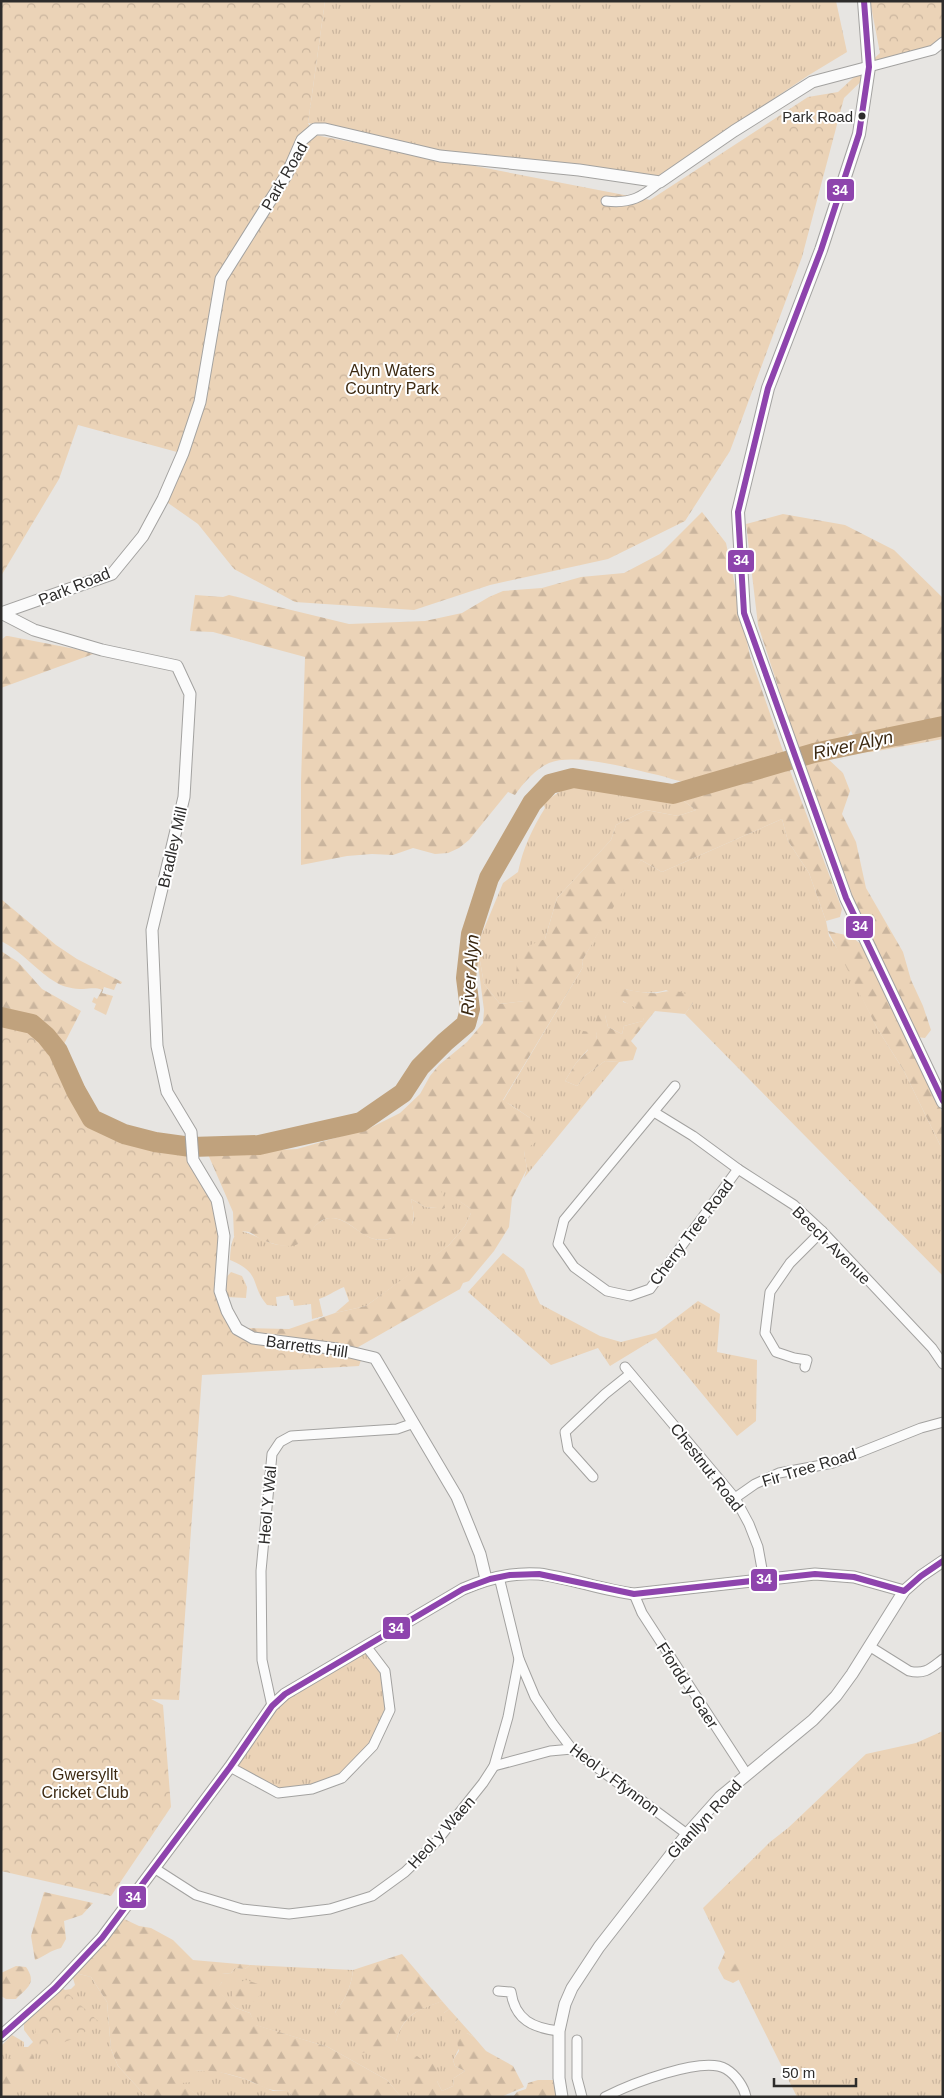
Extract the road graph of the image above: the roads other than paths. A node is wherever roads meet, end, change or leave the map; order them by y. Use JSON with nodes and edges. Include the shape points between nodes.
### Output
{"nodes":[{"id":1,"x":864,"y":1,"type":"edge"},
{"id":2,"x":943,"y":42,"type":"edge"},
{"id":3,"x":869,"y":67,"type":"junction"},
{"id":4,"x":660,"y":182,"type":"junction"},
{"id":5,"x":606,"y":201,"type":"dead end"},
{"id":6,"x":1,"y":613,"type":"edge"},
{"id":7,"x":675,"y":1086,"type":"dead end"},
{"id":8,"x":943,"y":1102,"type":"edge"},
{"id":9,"x":654,"y":1112,"type":"junction"},
{"id":10,"x":738,"y":1169,"type":"junction"},
{"id":11,"x":216,"y":1200,"type":"joint"},
{"id":12,"x":822,"y":1231,"type":"junction"},
{"id":13,"x":808,"y":1359,"type":"dead end"},
{"id":14,"x":943,"y":1364,"type":"edge"},
{"id":15,"x":943,"y":1422,"type":"edge"},
{"id":16,"x":414,"y":1423,"type":"junction"},
{"id":17,"x":592,"y":1473,"type":"dead end"},
{"id":18,"x":735,"y":1498,"type":"junction"},
{"id":19,"x":943,"y":1561,"type":"edge"},
{"id":20,"x":499,"y":1577,"type":"junction"},
{"id":21,"x":486,"y":1580,"type":"junction"},
{"id":22,"x":764,"y":1580,"type":"junction"},
{"id":23,"x":904,"y":1591,"type":"junction"},
{"id":24,"x":634,"y":1594,"type":"junction"},
{"id":25,"x":366,"y":1646,"type":"junction"},
{"id":26,"x":869,"y":1646,"type":"junction"},
{"id":27,"x":519,"y":1659,"type":"junction"},
{"id":28,"x":943,"y":1659,"type":"edge"},
{"id":29,"x":272,"y":1706,"type":"junction"},
{"id":30,"x":572,"y":1749,"type":"junction"},
{"id":31,"x":494,"y":1766,"type":"junction"},
{"id":32,"x":230,"y":1767,"type":"junction"},
{"id":33,"x":746,"y":1773,"type":"junction"},
{"id":34,"x":687,"y":1834,"type":"junction"},
{"id":35,"x":154,"y":1868,"type":"junction"},
{"id":36,"x":498,"y":1991,"type":"dead end"},
{"id":37,"x":559,"y":2031,"type":"junction"},
{"id":38,"x":1,"y":2036,"type":"edge"},
{"id":39,"x":577,"y":2040,"type":"dead end"},
{"id":40,"x":562,"y":2097,"type":"edge"},
{"id":41,"x":582,"y":2097,"type":"edge"},
{"id":42,"x":605,"y":2097,"type":"edge"},
{"id":43,"x":746,"y":2097,"type":"edge"}],
"edges":[{"from":1,"to":3,"type":"main road"},
{"from":2,"to":3,"type":"street","via":[[933,50]]},
{"from":3,"to":4,"type":"street","via":[[812,82]]},
{"from":3,"to":8,"type":"main road","via":[[859,134],[821,250],[768,388],[738,512],[744,613],[846,898]]},
{"from":4,"to":5,"type":"street","via":[[643,196],[621,203]]},
{"from":4,"to":6,"type":"street","name":"Park Road","via":[[440,156],[315,129],[302,140],[287,174],[221,279],[200,402],[164,500],[143,536],[112,574]]},
{"from":6,"to":11,"type":"street","name":"Bradley Mill","via":[[34,630],[102,650],[177,666],[190,694],[184,797],[152,930],[157,1046],[167,1092],[191,1132],[193,1160]]},
{"from":7,"to":9,"type":"street","name":"Cherry Tree Road"},
{"from":9,"to":10,"type":"street","name":"Beech Avenue"},
{"from":9,"to":10,"type":"street","name":"Cherry Tree Road","via":[[564,1220],[558,1244],[574,1267],[607,1291],[630,1296],[650,1288]]},
{"from":10,"to":12,"type":"street","name":"Beech Avenue","via":[[794,1205]]},
{"from":11,"to":16,"type":"street","name":"Barretts Hill","via":[[224,1236],[220,1291],[237,1329],[253,1338],[337,1349],[375,1358]]},
{"from":12,"to":13,"type":"street","via":[[790,1263],[770,1292],[766,1325],[766,1333],[776,1352]]},
{"from":12,"to":14,"type":"street","name":"Beech Avenue","via":[[932,1348]]},
{"from":15,"to":18,"type":"street","name":"Fir Tree Road","via":[[832,1463],[779,1473]]},
{"from":16,"to":21,"type":"street","via":[[458,1496],[480,1554]]},
{"from":16,"to":29,"type":"street","name":"Heol Y Wal","via":[[397,1429],[291,1436],[280,1442],[272,1454],[261,1571],[262,1660]]},
{"from":17,"to":18,"type":"street","name":"Chestnut Road","via":[[568,1449],[565,1432],[627,1370]]},
{"from":18,"to":22,"type":"street","name":"Chestnut Road","via":[[750,1524]]},
{"from":19,"to":23,"type":"street","name":"Glanllyn Road"},
{"from":20,"to":21,"type":"street"},
{"from":20,"to":24,"type":"street","via":[[537,1574]]},
{"from":20,"to":27,"type":"street","name":"Heol y Ffynnon"},
{"from":21,"to":25,"type":"street","via":[[463,1589]]},
{"from":22,"to":23,"type":"street","via":[[833,1574]]},
{"from":22,"to":24,"type":"street"},
{"from":23,"to":26,"type":"street","name":"Glanllyn Road"},
{"from":24,"to":33,"type":"street","name":"Ffordd y Gaer","via":[[642,1613]]},
{"from":25,"to":29,"type":"street","via":[[285,1694]]},
{"from":25,"to":32,"type":"street","via":[[385,1671],[390,1710],[372,1746],[342,1778],[312,1789],[278,1793]]},
{"from":26,"to":28,"type":"street","via":[[916,1672],[928,1671]]},
{"from":26,"to":33,"type":"street","name":"Glanllyn Road","via":[[836,1696],[813,1720]]},
{"from":27,"to":30,"type":"street","name":"Heol y Ffynnon","via":[[535,1697]]},
{"from":27,"to":31,"type":"street","name":"Heol y Waen"},
{"from":29,"to":32,"type":"street"},
{"from":30,"to":31,"type":"street","via":[[550,1751]]},
{"from":30,"to":34,"type":"street","name":"Heol y Ffynnon"},
{"from":31,"to":35,"type":"street","name":"Heol y Waen","via":[[454,1821],[405,1872],[372,1896],[330,1910],[289,1914],[242,1909],[196,1895]]},
{"from":32,"to":35,"type":"street"},
{"from":33,"to":34,"type":"street","name":"Glanllyn Road"},
{"from":34,"to":37,"type":"street","name":"Glanllyn Road","via":[[582,1971],[565,2004]]},
{"from":35,"to":38,"type":"street","via":[[79,1965]]},
{"from":36,"to":37,"type":"street","via":[[513,1989],[516,2010],[523,2018],[541,2029]]},
{"from":37,"to":40,"type":"street","name":"Glanllyn Road"},
{"from":39,"to":41,"type":"street","via":[[577,2078]]},
{"from":42,"to":43,"type":"street","via":[[628,2086],[701,2065],[726,2069],[744,2087]]}]}
